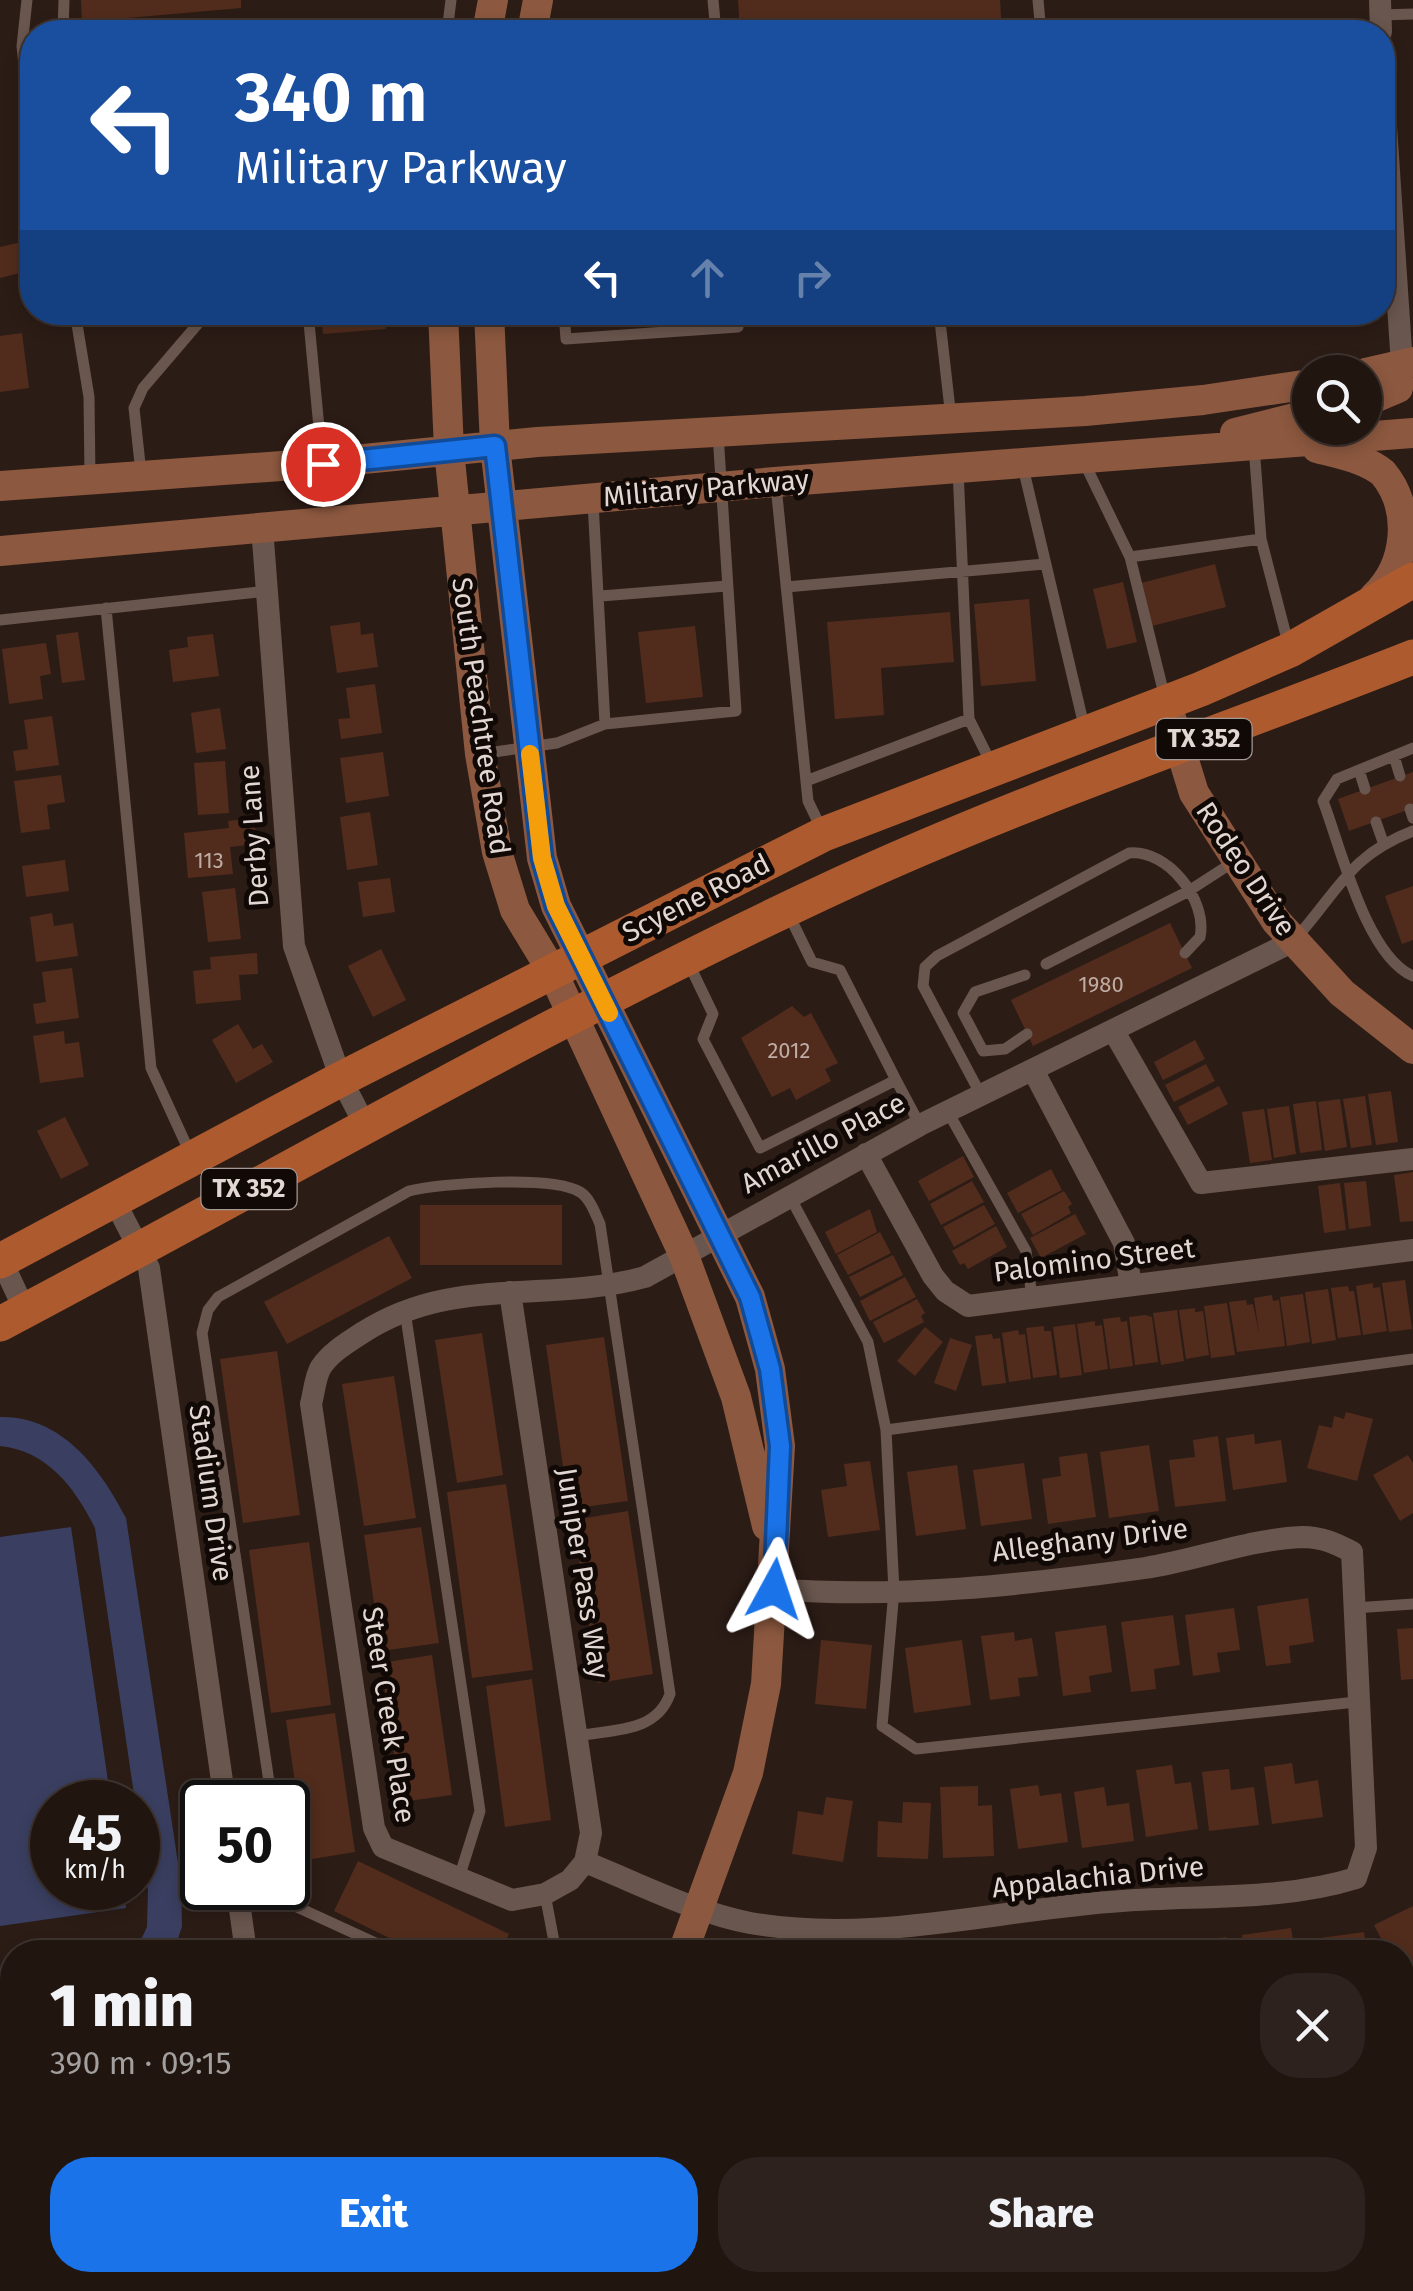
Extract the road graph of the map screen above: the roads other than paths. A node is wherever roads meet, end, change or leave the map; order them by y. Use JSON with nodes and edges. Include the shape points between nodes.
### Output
{"nodes":[{"id":1,"x":1413,"y":14,"type":"edge"},
{"id":2,"x":1381,"y":16,"type":"edge"},
{"id":3,"x":1395,"y":216,"type":"edge"},
{"id":4,"x":78,"y":325,"type":"edge"},
{"id":5,"x":197,"y":325,"type":"edge"},
{"id":6,"x":309,"y":325,"type":"edge"},
{"id":7,"x":444,"y":325,"type":"edge"},
{"id":8,"x":490,"y":325,"type":"edge"},
{"id":9,"x":565,"y":325,"type":"edge"},
{"id":10,"x":738,"y":325,"type":"edge"},
{"id":11,"x":941,"y":325,"type":"edge"},
{"id":12,"x":1408,"y":364,"type":"edge"},
{"id":13,"x":1382,"y":369,"type":"edge"},
{"id":14,"x":1292,"y":387,"type":"edge"},
{"id":15,"x":1382,"y":395,"type":"edge"},
{"id":16,"x":952,"y":421,"type":"junction"},
{"id":17,"x":1292,"y":421,"type":"edge"},
{"id":18,"x":1413,"y":433,"type":"edge"},
{"id":19,"x":718,"y":434,"type":"junction"},
{"id":20,"x":1254,"y":435,"type":"junction"},
{"id":21,"x":1382,"y":435,"type":"edge"},
{"id":22,"x":1292,"y":442,"type":"edge"},
{"id":23,"x":1304,"y":445,"type":"edge"},
{"id":24,"x":495,"y":446,"type":"junction"},
{"id":25,"x":449,"y":450,"type":"junction"},
{"id":26,"x":1084,"y":461,"type":"junction"},
{"id":27,"x":323,"y":464,"type":"junction"},
{"id":28,"x":1022,"y":465,"type":"junction"},
{"id":29,"x":958,"y":469,"type":"junction"},
{"id":30,"x":141,"y":473,"type":"junction"},
{"id":31,"x":90,"y":477,"type":"junction"},
{"id":32,"x":775,"y":482,"type":"junction"},
{"id":33,"x":0,"y":486,"type":"edge"},
{"id":34,"x":720,"y":486,"type":"junction"},
{"id":35,"x":592,"y":498,"type":"junction"},
{"id":36,"x":502,"y":506,"type":"junction"},
{"id":37,"x":456,"y":510,"type":"junction"},
{"id":38,"x":262,"y":527,"type":"junction"},
{"id":39,"x":1261,"y":539,"type":"junction"},
{"id":40,"x":0,"y":550,"type":"edge"},
{"id":41,"x":1130,"y":557,"type":"junction"},
{"id":42,"x":1045,"y":564,"type":"junction"},
{"id":43,"x":961,"y":574,"type":"junction"},
{"id":44,"x":1413,"y":580,"type":"edge"},
{"id":45,"x":727,"y":586,"type":"junction"},
{"id":46,"x":786,"y":587,"type":"junction"},
{"id":47,"x":268,"y":591,"type":"junction"},
{"id":48,"x":600,"y":596,"type":"junction"},
{"id":49,"x":106,"y":608,"type":"junction"},
{"id":50,"x":1356,"y":614,"type":"junction"},
{"id":51,"x":0,"y":620,"type":"edge"},
{"id":52,"x":1290,"y":650,"type":"junction"},
{"id":53,"x":1413,"y":658,"type":"edge"},
{"id":54,"x":1166,"y":702,"type":"junction"},
{"id":55,"x":969,"y":718,"type":"junction"},
{"id":56,"x":605,"y":724,"type":"junction"},
{"id":57,"x":1085,"y":730,"type":"junction"},
{"id":58,"x":530,"y":746,"type":"junction"},
{"id":59,"x":1413,"y":748,"type":"edge"},
{"id":60,"x":1180,"y":749,"type":"junction"},
{"id":61,"x":480,"y":754,"type":"junction"},
{"id":62,"x":1394,"y":756,"type":"junction"},
{"id":63,"x":992,"y":766,"type":"junction"},
{"id":64,"x":1359,"y":770,"type":"junction"},
{"id":65,"x":1400,"y":776,"type":"dead end"},
{"id":66,"x":806,"y":780,"type":"junction"},
{"id":67,"x":1366,"y":789,"type":"dead end"},
{"id":68,"x":1376,"y":822,"type":"dead end"},
{"id":69,"x":1413,"y":831,"type":"edge"},
{"id":70,"x":824,"y":834,"type":"junction"},
{"id":71,"x":1383,"y":842,"type":"junction"},
{"id":72,"x":1234,"y":860,"type":"junction"},
{"id":73,"x":1348,"y":868,"type":"junction"},
{"id":74,"x":1187,"y":892,"type":"junction"},
{"id":75,"x":786,"y":910,"type":"junction"},
{"id":76,"x":1294,"y":940,"type":"junction"},
{"id":77,"x":1184,"y":953,"type":"dead end"},
{"id":78,"x":583,"y":954,"type":"junction"},
{"id":79,"x":688,"y":960,"type":"junction"},
{"id":80,"x":1046,"y":964,"type":"dead end"},
{"id":81,"x":552,"y":971,"type":"junction"},
{"id":82,"x":1025,"y":975,"type":"dead end"},
{"id":83,"x":1413,"y":976,"type":"edge"},
{"id":84,"x":588,"y":1012,"type":"junction"},
{"id":85,"x":1113,"y":1030,"type":"junction"},
{"id":86,"x":1027,"y":1034,"type":"dead end"},
{"id":87,"x":1413,"y":1049,"type":"edge"},
{"id":88,"x":1033,"y":1070,"type":"junction"},
{"id":89,"x":341,"y":1079,"type":"junction"},
{"id":90,"x":896,"y":1080,"type":"junction"},
{"id":91,"x":980,"y":1095,"type":"junction"},
{"id":92,"x":948,"y":1112,"type":"junction"},
{"id":93,"x":920,"y":1125,"type":"junction"},
{"id":94,"x":366,"y":1127,"type":"junction"},
{"id":95,"x":866,"y":1154,"type":"junction"},
{"id":96,"x":192,"y":1158,"type":"junction"},
{"id":97,"x":1413,"y":1159,"type":"edge"},
{"id":98,"x":789,"y":1195,"type":"junction"},
{"id":99,"x":114,"y":1200,"type":"junction"},
{"id":100,"x":720,"y":1232,"type":"junction"},
{"id":101,"x":139,"y":1247,"type":"junction"},
{"id":102,"x":1413,"y":1250,"type":"edge"},
{"id":103,"x":683,"y":1253,"type":"junction"},
{"id":104,"x":0,"y":1260,"type":"edge"},
{"id":105,"x":1131,"y":1285,"type":"junction"},
{"id":106,"x":610,"y":1286,"type":"junction"},
{"id":107,"x":510,"y":1292,"type":"junction"},
{"id":108,"x":1032,"y":1298,"type":"junction"},
{"id":109,"x":404,"y":1311,"type":"junction"},
{"id":110,"x":13,"y":1318,"type":"edge"},
{"id":111,"x":1413,"y":1360,"type":"edge"},
{"id":112,"x":319,"y":1370,"type":"joint"},
{"id":113,"x":886,"y":1430,"type":"junction"},
{"id":114,"x":774,"y":1579,"type":"junction"},
{"id":115,"x":894,"y":1591,"type":"junction"},
{"id":116,"x":1413,"y":1604,"type":"edge"},
{"id":117,"x":1354,"y":1608,"type":"junction"},
{"id":118,"x":1356,"y":1702,"type":"junction"},
{"id":119,"x":577,"y":1736,"type":"junction"},
{"id":120,"x":222,"y":1780,"type":"edge"},
{"id":121,"x":269,"y":1780,"type":"edge"},
{"id":122,"x":585,"y":1862,"type":"junction"},
{"id":123,"x":459,"y":1878,"type":"junction"},
{"id":124,"x":544,"y":1894,"type":"junction"},
{"id":125,"x":702,"y":1909,"type":"junction"},
{"id":126,"x":240,"y":1910,"type":"edge"},
{"id":127,"x":304,"y":1910,"type":"edge"},
{"id":128,"x":813,"y":1929,"type":"junction"},
{"id":129,"x":244,"y":1940,"type":"edge"},
{"id":130,"x":369,"y":1940,"type":"edge"},
{"id":131,"x":554,"y":1940,"type":"edge"},
{"id":132,"x":688,"y":1940,"type":"edge"},
{"id":133,"x":808,"y":1940,"type":"edge"}],
"edges":[{"from":1,"to":2,"type":"lane"},
{"from":3,"to":12,"type":"street"},
{"from":4,"to":31,"type":"lane","via":[[89,397]]},
{"from":5,"to":30,"type":"lane","via":[[134,408]]},
{"from":6,"to":27,"type":"lane"},
{"from":7,"to":25,"type":"main road","name":"South Peachtree Road"},
{"from":8,"to":24,"type":"main road","name":"South Peachtree Road"},
{"from":9,"to":10,"type":"lane","via":[[566,339]]},
{"from":11,"to":16,"type":"lane"},
{"from":12,"to":13,"type":"main road"},
{"from":12,"to":15,"type":"main road","via":[[1398,388]]},
{"from":14,"to":16,"type":"main road","name":"Military Parkway"},
{"from":16,"to":19,"type":"main road","name":"Military Parkway"},
{"from":16,"to":29,"type":"main road"},
{"from":17,"to":20,"type":"main road"},
{"from":18,"to":21,"type":"main road"},
{"from":19,"to":24,"type":"main road","name":"Military Parkway"},
{"from":19,"to":34,"type":"lane"},
{"from":20,"to":22,"type":"main road"},
{"from":20,"to":26,"type":"main road","name":"Military Parkway"},
{"from":20,"to":39,"type":"lane"},
{"from":23,"to":50,"type":"main road","via":[[1364,462],[1383,473],[1403,502],[1408,520],[1402,564]]},
{"from":24,"to":25,"type":"main road","name":"Military Parkway"},
{"from":24,"to":36,"type":"main road","name":"South Peachtree Road"},
{"from":25,"to":27,"type":"main road","name":"Military Parkway"},
{"from":25,"to":37,"type":"main road","name":"South Peachtree Road"},
{"from":26,"to":28,"type":"main road","name":"Military Parkway"},
{"from":26,"to":41,"type":"lane"},
{"from":27,"to":30,"type":"main road","name":"Military Parkway"},
{"from":28,"to":29,"type":"main road","name":"Military Parkway"},
{"from":28,"to":42,"type":"lane"},
{"from":29,"to":32,"type":"main road","name":"Military Parkway"},
{"from":29,"to":43,"type":"lane"},
{"from":30,"to":31,"type":"main road","name":"Military Parkway"},
{"from":31,"to":33,"type":"main road","name":"Military Parkway"},
{"from":32,"to":34,"type":"main road","name":"Military Parkway"},
{"from":32,"to":46,"type":"lane"},
{"from":34,"to":35,"type":"main road","name":"Military Parkway"},
{"from":34,"to":45,"type":"lane"},
{"from":35,"to":36,"type":"main road","name":"Military Parkway"},
{"from":35,"to":48,"type":"lane"},
{"from":36,"to":37,"type":"main road","name":"Military Parkway"},
{"from":36,"to":58,"type":"main road","name":"South Peachtree Road"},
{"from":37,"to":38,"type":"main road","name":"Military Parkway"},
{"from":37,"to":61,"type":"main road","name":"South Peachtree Road"},
{"from":38,"to":40,"type":"main road","name":"Military Parkway"},
{"from":38,"to":47,"type":"street","name":"Derby Lane"},
{"from":39,"to":41,"type":"lane"},
{"from":39,"to":52,"type":"lane"},
{"from":41,"to":54,"type":"lane"},
{"from":42,"to":43,"type":"lane"},
{"from":42,"to":57,"type":"lane"},
{"from":43,"to":46,"type":"lane"},
{"from":43,"to":55,"type":"lane"},
{"from":44,"to":50,"type":"main road","name":"Scyene Road","number":"TX 352"},
{"from":45,"to":48,"type":"lane"},
{"from":45,"to":56,"type":"lane","via":[[736,712]]},
{"from":46,"to":66,"type":"lane"},
{"from":47,"to":49,"type":"lane"},
{"from":47,"to":89,"type":"street","name":"Derby Lane","via":[[294,946]]},
{"from":48,"to":56,"type":"lane"},
{"from":49,"to":51,"type":"lane"},
{"from":49,"to":96,"type":"lane","via":[[151,1068]]},
{"from":50,"to":52,"type":"main road","name":"Scyene Road","number":"TX 352"},
{"from":52,"to":54,"type":"main road","name":"Scyene Road","number":"TX 352"},
{"from":53,"to":60,"type":"main road","name":"Scyene Road","number":"TX 352"},
{"from":54,"to":57,"type":"main road","name":"Scyene Road","number":"TX 352"},
{"from":54,"to":60,"type":"main road","name":"Rodeo Drive"},
{"from":55,"to":63,"type":"lane"},
{"from":55,"to":66,"type":"lane"},
{"from":56,"to":58,"type":"lane"},
{"from":57,"to":63,"type":"main road","name":"Scyene Road","number":"TX 352"},
{"from":58,"to":61,"type":"lane"},
{"from":58,"to":78,"type":"main road","name":"South Peachtree Road","via":[[542,858],[556,906]]},
{"from":59,"to":62,"type":"lane"},
{"from":60,"to":72,"type":"main road","name":"Rodeo Drive","via":[[1194,793]]},
{"from":60,"to":75,"type":"main road","name":"Scyene Road","number":"TX 352","via":[[994,819]]},
{"from":61,"to":81,"type":"main road","name":"South Peachtree Road","via":[[514,910]]},
{"from":62,"to":64,"type":"lane"},
{"from":62,"to":65,"type":"lane"},
{"from":63,"to":70,"type":"main road","name":"Scyene Road","number":"TX 352"},
{"from":64,"to":67,"type":"lane"},
{"from":64,"to":73,"type":"lane","via":[[1337,779],[1323,801]]},
{"from":66,"to":70,"type":"lane"},
{"from":68,"to":71,"type":"lane"},
{"from":69,"to":71,"type":"lane"},
{"from":70,"to":78,"type":"main road","name":"Scyene Road","number":"TX 352"},
{"from":71,"to":73,"type":"lane"},
{"from":72,"to":74,"type":"lane"},
{"from":72,"to":76,"type":"main road","name":"Rodeo Drive"},
{"from":73,"to":76,"type":"lane"},
{"from":73,"to":83,"type":"lane","via":[[1370,928],[1392,964]]},
{"from":74,"to":77,"type":"lane","via":[[1202,926]]},
{"from":74,"to":80,"type":"lane"},
{"from":74,"to":91,"type":"lane","via":[[1169,865],[1147,851],[1130,853],[925,968],[923,986]]},
{"from":75,"to":79,"type":"main road","name":"Scyene Road","number":"TX 352"},
{"from":75,"to":90,"type":"lane","via":[[812,962],[840,970]]},
{"from":76,"to":85,"type":"street","name":"Amarillo Place"},
{"from":76,"to":87,"type":"main road","name":"Rodeo Drive","via":[[1342,993]]},
{"from":78,"to":81,"type":"main road","name":"Scyene Road","number":"TX 352"},
{"from":78,"to":84,"type":"main road","name":"South Peachtree Road"},
{"from":79,"to":84,"type":"main road","name":"Scyene Road","number":"TX 352"},
{"from":79,"to":90,"type":"lane","via":[[713,1014],[702,1039],[760,1148]]},
{"from":81,"to":84,"type":"main road","name":"South Peachtree Road"},
{"from":81,"to":89,"type":"main road","name":"Scyene Road","number":"TX 352"},
{"from":82,"to":86,"type":"lane","via":[[974,992],[963,1013],[983,1051],[993,1054]]},
{"from":84,"to":94,"type":"main road","name":"Scyene Road","number":"TX 352"},
{"from":84,"to":100,"type":"main road","name":"South Peachtree Road"},
{"from":84,"to":103,"type":"main road"},
{"from":85,"to":88,"type":"street","name":"Amarillo Place"},
{"from":85,"to":97,"type":"street","via":[[1201,1183]]},
{"from":88,"to":91,"type":"street","name":"Amarillo Place"},
{"from":88,"to":105,"type":"street","via":[[1124,1243]]},
{"from":89,"to":94,"type":"street","name":"Derby Lane"},
{"from":89,"to":96,"type":"main road","name":"Scyene Road","number":"TX 352"},
{"from":90,"to":93,"type":"lane"},
{"from":91,"to":92,"type":"street","name":"Amarillo Place"},
{"from":92,"to":93,"type":"street","name":"Amarillo Place"},
{"from":92,"to":108,"type":"lane","via":[[1026,1252]]},
{"from":93,"to":95,"type":"street","name":"Amarillo Place"},
{"from":94,"to":101,"type":"main road","name":"Scyene Road","number":"TX 352"},
{"from":95,"to":98,"type":"street","name":"Amarillo Place"},
{"from":95,"to":108,"type":"street","name":"Palomino Street","via":[[945,1292],[968,1306]]},
{"from":96,"to":99,"type":"main road","name":"Scyene Road","number":"TX 352"},
{"from":98,"to":100,"type":"street","name":"Amarillo Place"},
{"from":98,"to":113,"type":"lane","via":[[868,1342]]},
{"from":99,"to":101,"type":"street","name":"Stadium Drive"},
{"from":99,"to":104,"type":"main road","name":"Scyene Road","number":"TX 352"},
{"from":100,"to":103,"type":"street","name":"Amarillo Place"},
{"from":100,"to":114,"type":"main road","name":"South Peachtree Road","via":[[750,1297],[770,1369],[780,1446]]},
{"from":101,"to":110,"type":"main road","name":"Scyene Road","number":"TX 352"},
{"from":101,"to":120,"type":"street","name":"Stadium Drive","via":[[149,1268]]},
{"from":102,"to":105,"type":"street","name":"Palomino Street"},
{"from":103,"to":106,"type":"street","name":"Amarillo Place","via":[[646,1277]]},
{"from":103,"to":114,"type":"main road","via":[[736,1397]]},
{"from":104,"to":110,"type":"street"},
{"from":105,"to":108,"type":"street","name":"Palomino Street"},
{"from":106,"to":107,"type":"street","name":"Amarillo Place"},
{"from":106,"to":119,"type":"lane","via":[[670,1694],[652,1723]]},
{"from":106,"to":121,"type":"lane","via":[[600,1224],[585,1194],[566,1184],[440,1183],[409,1191],[218,1297],[208,1310],[202,1333]]},
{"from":107,"to":109,"type":"street","name":"Amarillo Place","via":[[442,1296]]},
{"from":107,"to":119,"type":"street","name":"Juniper Pass Way"},
{"from":109,"to":112,"type":"street","name":"Amarillo Place","via":[[334,1351]]},
{"from":109,"to":123,"type":"lane","via":[[480,1810]]},
{"from":111,"to":113,"type":"lane"},
{"from":112,"to":123,"type":"street","name":"Steer Creek Place","via":[[311,1404],[374,1828],[383,1846]]},
{"from":113,"to":115,"type":"lane"},
{"from":114,"to":115,"type":"street","name":"Alleghany Drive","via":[[834,1594]]},
{"from":114,"to":125,"type":"main road","name":"South Peachtree Road","via":[[766,1684],[748,1773]]},
{"from":115,"to":117,"type":"street","name":"Alleghany Drive","via":[[1147,1568],[1300,1537],[1327,1539],[1352,1552]]},
{"from":115,"to":118,"type":"lane","via":[[882,1726],[916,1749]]},
{"from":116,"to":117,"type":"lane"},
{"from":117,"to":118,"type":"street","name":"Appalachia Drive"},
{"from":118,"to":128,"type":"street","name":"Appalachia Drive","via":[[1366,1848],[1356,1878],[1322,1889],[1116,1901],[918,1927]]},
{"from":119,"to":122,"type":"street","name":"Juniper Pass Way","via":[[592,1833]]},
{"from":122,"to":124,"type":"street"},
{"from":122,"to":125,"type":"street","name":"Appalachia Drive"},
{"from":123,"to":124,"type":"street","name":"Steer Creek Place","via":[[512,1900]]},
{"from":124,"to":131,"type":"lane"},
{"from":125,"to":128,"type":"street","name":"Appalachia Drive"},
{"from":125,"to":132,"type":"main road","name":"South Peachtree Road"},
{"from":126,"to":129,"type":"street"},
{"from":127,"to":130,"type":"lane"},
{"from":128,"to":133,"type":"lane"}]}
